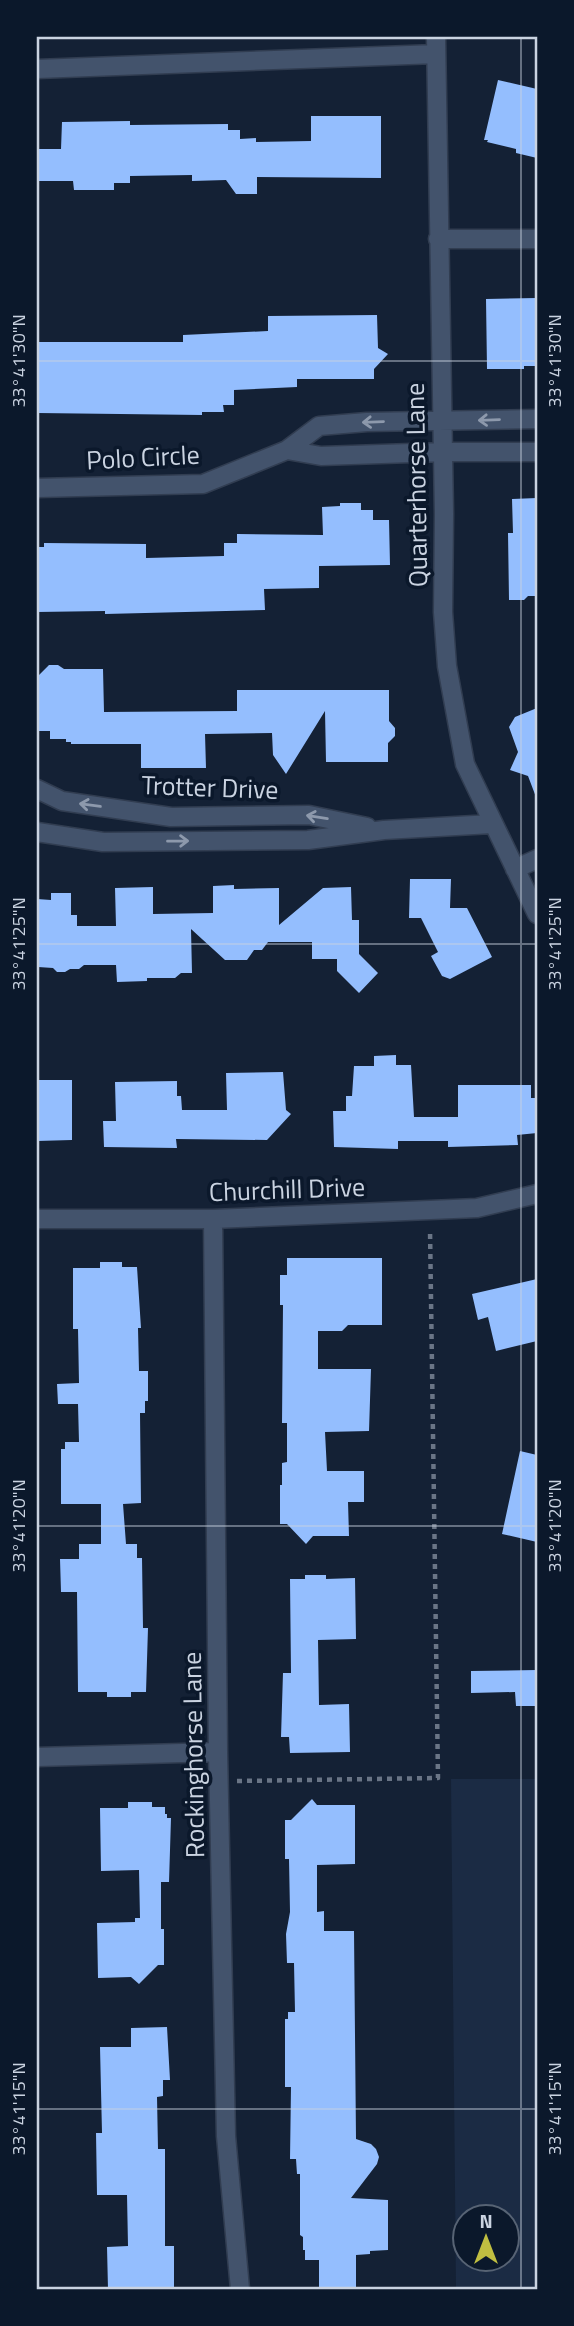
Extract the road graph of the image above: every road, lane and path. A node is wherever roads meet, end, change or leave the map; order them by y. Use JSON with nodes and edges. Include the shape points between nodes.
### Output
{"nodes":[{"id":1,"x":436,"y":45,"type":"edge"},
{"id":2,"x":37,"y":69,"type":"edge"},
{"id":3,"x":439,"y":239,"type":"junction"},
{"id":4,"x":537,"y":239,"type":"edge"},
{"id":5,"x":537,"y":419,"type":"edge"},
{"id":6,"x":442,"y":421,"type":"junction"},
{"id":7,"x":287,"y":450,"type":"junction"},
{"id":8,"x":442,"y":452,"type":"junction"},
{"id":9,"x":537,"y":453,"type":"edge"},
{"id":10,"x":37,"y":488,"type":"edge"},
{"id":11,"x":37,"y":789,"type":"edge"},
{"id":12,"x":492,"y":824,"type":"junction"},
{"id":13,"x":384,"y":830,"type":"junction"},
{"id":14,"x":37,"y":832,"type":"edge"},
{"id":15,"x":537,"y":859,"type":"edge"},
{"id":16,"x":515,"y":869,"type":"junction"},
{"id":17,"x":532,"y":890,"type":"edge"},
{"id":18,"x":537,"y":914,"type":"edge"},
{"id":19,"x":537,"y":1194,"type":"edge"},
{"id":20,"x":430,"y":1210,"type":"junction"},
{"id":21,"x":37,"y":1219,"type":"edge"},
{"id":22,"x":213,"y":1219,"type":"junction"},
{"id":23,"x":218,"y":1752,"type":"junction"},
{"id":24,"x":37,"y":1757,"type":"edge"},
{"id":25,"x":219,"y":1781,"type":"junction"},
{"id":26,"x":240,"y":2289,"type":"edge"}],
"edges":[{"from":1,"to":2,"type":"street"},
{"from":1,"to":3,"type":"street","name":"Quarterhorse Lane"},
{"from":3,"to":4,"type":"street"},
{"from":3,"to":6,"type":"street","name":"Quarterhorse Lane"},
{"from":5,"to":6,"type":"street","name":"Polo Circle","one_way":true},
{"from":6,"to":7,"type":"street","name":"Polo Circle","one_way":true,"via":[[318,426]]},
{"from":6,"to":8,"type":"street","name":"Quarterhorse Lane"},
{"from":7,"to":8,"type":"street","via":[[321,456]]},
{"from":7,"to":10,"type":"street","name":"Polo Circle","via":[[203,484]]},
{"from":8,"to":9,"type":"street"},
{"from":8,"to":12,"type":"street","name":"Quarterhorse Lane","via":[[447,666],[465,764]]},
{"from":13,"to":11,"type":"street","name":"Trotter Drive","one_way":true,"via":[[309,815],[171,817],[62,801]]},
{"from":12,"to":13,"type":"street","name":"Trotter Drive"},
{"from":12,"to":16,"type":"street","name":"Quarterhorse Lane"},
{"from":14,"to":13,"type":"street","name":"Trotter Drive","one_way":true,"via":[[103,842],[308,840]]},
{"from":15,"to":16,"type":"street"},
{"from":16,"to":17,"type":"street","name":"Quarterhorse Lane"},
{"from":17,"to":18,"type":"street","name":"Quarterhorse Lane"},
{"from":19,"to":20,"type":"street","name":"Churchill Drive","via":[[477,1208]]},
{"from":20,"to":22,"type":"street","name":"Churchill Drive"},
{"from":20,"to":25,"type":"path","via":[[438,1779]]},
{"from":21,"to":22,"type":"street","name":"Churchill Drive"},
{"from":22,"to":23,"type":"street","name":"Rockinghorse Lane"},
{"from":23,"to":24,"type":"street"},
{"from":23,"to":25,"type":"street","name":"Rockinghorse Lane"},
{"from":25,"to":26,"type":"street","name":"Rockinghorse Lane","via":[[226,2136]]}]}
